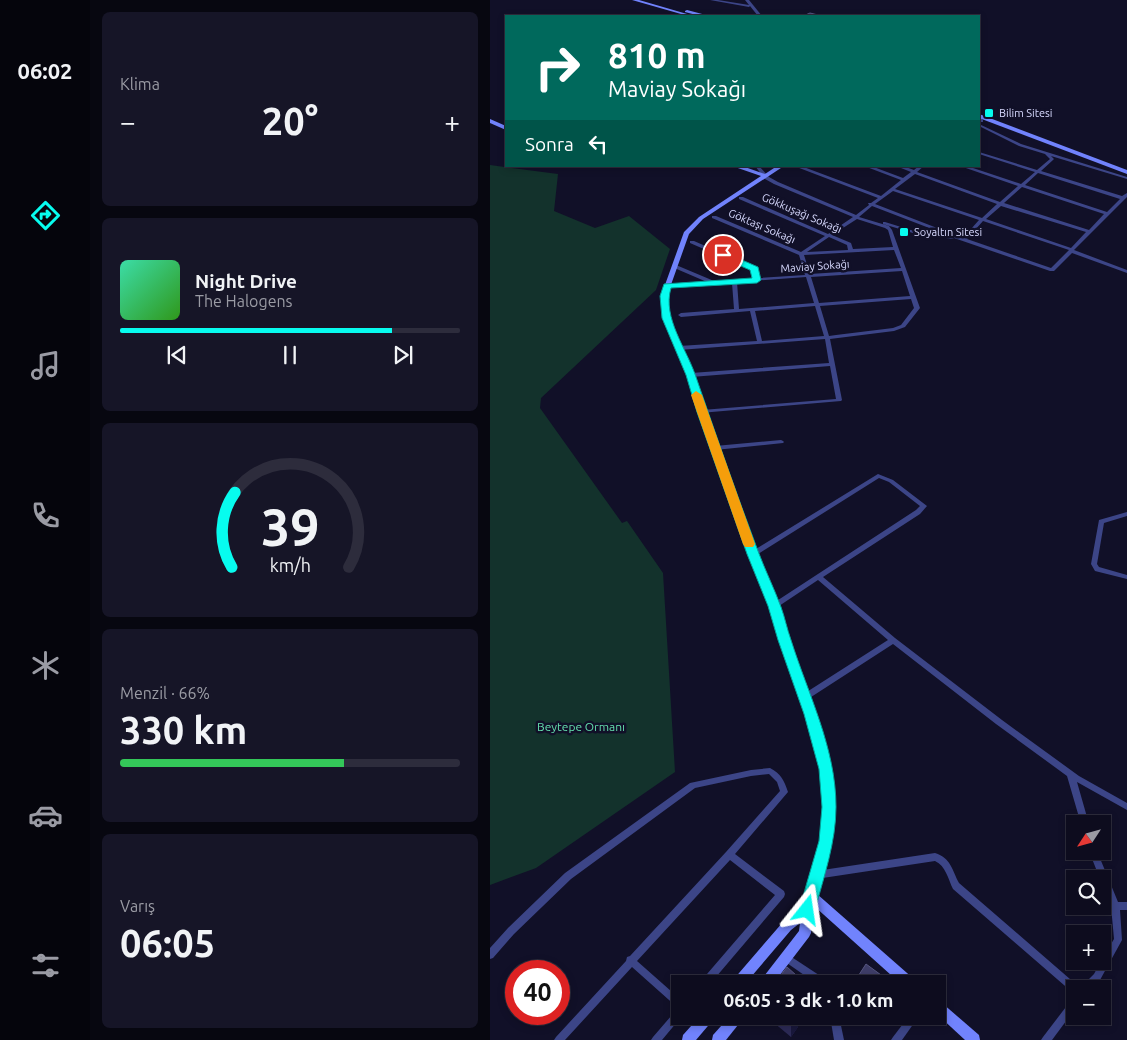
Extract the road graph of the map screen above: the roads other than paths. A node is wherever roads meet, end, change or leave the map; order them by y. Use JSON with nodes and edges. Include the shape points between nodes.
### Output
{"nodes":[{"id":1,"x":634,"y":0,"type":"edge"},
{"id":2,"x":648,"y":0,"type":"edge"},
{"id":3,"x":712,"y":0,"type":"edge"},
{"id":4,"x":747,"y":0,"type":"edge"},
{"id":5,"x":750,"y":6,"type":"junction"},
{"id":6,"x":688,"y":15,"type":"edge"},
{"id":7,"x":700,"y":15,"type":"edge"},
{"id":8,"x":759,"y":15,"type":"edge"},
{"id":9,"x":980,"y":111,"type":"edge"},
{"id":10,"x":490,"y":121,"type":"edge"},
{"id":11,"x":980,"y":121,"type":"edge"},
{"id":12,"x":980,"y":122,"type":"edge"},
{"id":13,"x":505,"y":128,"type":"edge"},
{"id":14,"x":980,"y":152,"type":"edge"},
{"id":15,"x":1046,"y":153,"type":"junction"},
{"id":16,"x":738,"y":167,"type":"edge"},
{"id":17,"x":758,"y":167,"type":"edge"},
{"id":18,"x":780,"y":167,"type":"edge"},
{"id":19,"x":799,"y":167,"type":"edge"},
{"id":20,"x":869,"y":167,"type":"edge"},
{"id":21,"x":900,"y":167,"type":"edge"},
{"id":22,"x":921,"y":167,"type":"edge"},
{"id":23,"x":965,"y":167,"type":"edge"},
{"id":24,"x":1127,"y":167,"type":"edge"},
{"id":25,"x":1039,"y":171,"type":"junction"},
{"id":26,"x":1127,"y":172,"type":"edge"},
{"id":27,"x":913,"y":173,"type":"junction"},
{"id":28,"x":766,"y":176,"type":"junction"},
{"id":29,"x":1127,"y":178,"type":"edge"},
{"id":30,"x":904,"y":180,"type":"junction"},
{"id":31,"x":1022,"y":186,"type":"junction"},
{"id":32,"x":892,"y":189,"type":"junction"},
{"id":33,"x":1125,"y":196,"type":"edge"},
{"id":34,"x":880,"y":197,"type":"junction"},
{"id":35,"x":741,"y":198,"type":"dead end"},
{"id":36,"x":870,"y":204,"type":"junction"},
{"id":37,"x":1001,"y":204,"type":"junction"},
{"id":38,"x":1108,"y":214,"type":"junction"},
{"id":39,"x":857,"y":215,"type":"junction"},
{"id":40,"x":714,"y":217,"type":"dead end"},
{"id":41,"x":984,"y":219,"type":"junction"},
{"id":42,"x":1090,"y":232,"type":"junction"},
{"id":43,"x":828,"y":234,"type":"junction"},
{"id":44,"x":964,"y":240,"type":"junction"},
{"id":45,"x":692,"y":242,"type":"dead end"},
{"id":46,"x":896,"y":248,"type":"junction"},
{"id":47,"x":851,"y":251,"type":"junction"},
{"id":48,"x":1071,"y":251,"type":"junction"},
{"id":49,"x":802,"y":254,"type":"junction"},
{"id":50,"x":674,"y":266,"type":"junction"},
{"id":51,"x":903,"y":269,"type":"junction"},
{"id":52,"x":1127,"y":272,"type":"edge"},
{"id":53,"x":810,"y":277,"type":"junction"},
{"id":54,"x":757,"y":280,"type":"junction"},
{"id":55,"x":734,"y":282,"type":"junction"},
{"id":56,"x":713,"y":283,"type":"junction"},
{"id":57,"x":667,"y":286,"type":"junction"},
{"id":58,"x":913,"y":297,"type":"junction"},
{"id":59,"x":818,"y":305,"type":"junction"},
{"id":60,"x":752,"y":310,"type":"junction"},
{"id":61,"x":737,"y":311,"type":"junction"},
{"id":62,"x":681,"y":315,"type":"dead end"},
{"id":63,"x":827,"y":337,"type":"junction"},
{"id":64,"x":760,"y":342,"type":"junction"},
{"id":65,"x":680,"y":348,"type":"junction"},
{"id":66,"x":832,"y":364,"type":"junction"},
{"id":67,"x":691,"y":375,"type":"junction"},
{"id":68,"x":702,"y":412,"type":"junction"},
{"id":69,"x":781,"y":442,"type":"dead end"},
{"id":70,"x":714,"y":448,"type":"junction"},
{"id":71,"x":1127,"y":514,"type":"edge"},
{"id":72,"x":753,"y":554,"type":"junction"},
{"id":73,"x":1127,"y":577,"type":"edge"},
{"id":74,"x":820,"y":578,"type":"junction"},
{"id":75,"x":774,"y":606,"type":"junction"},
{"id":76,"x":893,"y":640,"type":"junction"},
{"id":77,"x":805,"y":697,"type":"junction"},
{"id":78,"x":1070,"y":773,"type":"junction"},
{"id":79,"x":1127,"y":807,"type":"edge"},
{"id":80,"x":1082,"y":815,"type":"edge"},
{"id":81,"x":729,"y":855,"type":"junction"},
{"id":82,"x":1097,"y":860,"type":"edge"},
{"id":83,"x":816,"y":876,"type":"junction"},
{"id":84,"x":811,"y":896,"type":"junction"},
{"id":85,"x":1115,"y":906,"type":"junction"},
{"id":86,"x":1127,"y":906,"type":"edge"},
{"id":87,"x":807,"y":910,"type":"junction"},
{"id":88,"x":490,"y":956,"type":"edge"},
{"id":89,"x":787,"y":958,"type":"junction"},
{"id":90,"x":630,"y":960,"type":"junction"},
{"id":91,"x":712,"y":975,"type":"edge"},
{"id":92,"x":745,"y":975,"type":"edge"},
{"id":93,"x":773,"y":975,"type":"edge"},
{"id":94,"x":812,"y":975,"type":"edge"},
{"id":95,"x":901,"y":975,"type":"edge"},
{"id":96,"x":1066,"y":980,"type":"edge"},
{"id":97,"x":1094,"y":980,"type":"edge"},
{"id":98,"x":671,"y":997,"type":"edge"},
{"id":99,"x":946,"y":1014,"type":"edge"},
{"id":100,"x":1066,"y":1014,"type":"edge"},
{"id":101,"x":671,"y":1022,"type":"edge"},
{"id":102,"x":701,"y":1025,"type":"edge"},
{"id":103,"x":730,"y":1025,"type":"edge"},
{"id":104,"x":836,"y":1025,"type":"edge"},
{"id":105,"x":908,"y":1025,"type":"edge"},
{"id":106,"x":559,"y":1040,"type":"edge"},
{"id":107,"x":656,"y":1040,"type":"edge"},
{"id":108,"x":688,"y":1040,"type":"edge"},
{"id":109,"x":718,"y":1040,"type":"edge"},
{"id":110,"x":838,"y":1040,"type":"edge"},
{"id":111,"x":896,"y":1040,"type":"edge"},
{"id":112,"x":974,"y":1040,"type":"edge"},
{"id":113,"x":1046,"y":1040,"type":"edge"}],
"edges":[{"from":1,"to":6,"type":"street"},
{"from":2,"to":7,"type":"street"},
{"from":3,"to":5,"type":"street"},
{"from":4,"to":5,"type":"street"},
{"from":5,"to":8,"type":"street"},
{"from":9,"to":24,"type":"main road"},
{"from":10,"to":13,"type":"street"},
{"from":11,"to":26,"type":"street","via":[[993,121]]},
{"from":12,"to":15,"type":"street","via":[[1020,145]]},
{"from":14,"to":25,"type":"street"},
{"from":15,"to":25,"type":"street","via":[[1052,159]]},
{"from":15,"to":29,"type":"street"},
{"from":16,"to":28,"type":"street"},
{"from":17,"to":28,"type":"street"},
{"from":18,"to":28,"type":"street"},
{"from":19,"to":34,"type":"street"},
{"from":20,"to":30,"type":"street"},
{"from":21,"to":27,"type":"street"},
{"from":22,"to":27,"type":"street"},
{"from":23,"to":31,"type":"street"},
{"from":25,"to":31,"type":"street"},
{"from":25,"to":33,"type":"street"},
{"from":27,"to":30,"type":"street"},
{"from":27,"to":37,"type":"street"},
{"from":28,"to":39,"type":"street"},
{"from":28,"to":50,"type":"street","via":[[697,221],[686,233]]},
{"from":30,"to":32,"type":"street"},
{"from":31,"to":37,"type":"street"},
{"from":31,"to":38,"type":"street"},
{"from":32,"to":34,"type":"street"},
{"from":32,"to":41,"type":"street"},
{"from":33,"to":38,"type":"street"},
{"from":34,"to":36,"type":"street"},
{"from":35,"to":43,"type":"street","name":"Gökkuşağı Sokağı"},
{"from":36,"to":39,"type":"street"},
{"from":36,"to":44,"type":"street"},
{"from":37,"to":41,"type":"street"},
{"from":37,"to":42,"type":"street"},
{"from":38,"to":42,"type":"street"},
{"from":39,"to":43,"type":"street"},
{"from":39,"to":44,"type":"street","via":[[913,232]]},
{"from":39,"to":46,"type":"street","via":[[887,227]]},
{"from":40,"to":49,"type":"street","name":"Göktaşı Sokağı"},
{"from":41,"to":44,"type":"street"},
{"from":41,"to":48,"type":"street"},
{"from":42,"to":48,"type":"street"},
{"from":43,"to":47,"type":"street","name":"Gökkuşağı Sokağı","via":[[849,244]]},
{"from":43,"to":49,"type":"street"},
{"from":44,"to":48,"type":"street","via":[[1052,270]]},
{"from":45,"to":54,"type":"street","via":[[754,269]]},
{"from":46,"to":47,"type":"street"},
{"from":46,"to":51,"type":"street"},
{"from":47,"to":49,"type":"street"},
{"from":48,"to":52,"type":"street"},
{"from":49,"to":53,"type":"street"},
{"from":50,"to":56,"type":"street"},
{"from":50,"to":57,"type":"street"},
{"from":51,"to":53,"type":"street","name":"Maviay Sokağı"},
{"from":51,"to":58,"type":"street"},
{"from":53,"to":54,"type":"street","name":"Maviay Sokağı"},
{"from":53,"to":59,"type":"street"},
{"from":54,"to":55,"type":"street","name":"Maviay Sokağı"},
{"from":55,"to":56,"type":"street","name":"Maviay Sokağı"},
{"from":55,"to":61,"type":"street"},
{"from":56,"to":57,"type":"street","name":"Maviay Sokağı"},
{"from":57,"to":65,"type":"street","via":[[664,296],[666,318]]},
{"from":58,"to":59,"type":"street"},
{"from":58,"to":63,"type":"street","via":[[917,308],[903,326]]},
{"from":59,"to":60,"type":"street"},
{"from":59,"to":63,"type":"street"},
{"from":60,"to":61,"type":"street"},
{"from":60,"to":64,"type":"street"},
{"from":61,"to":62,"type":"street"},
{"from":63,"to":64,"type":"street"},
{"from":63,"to":66,"type":"street"},
{"from":64,"to":65,"type":"street"},
{"from":65,"to":67,"type":"street"},
{"from":66,"to":67,"type":"street"},
{"from":66,"to":68,"type":"street","via":[[839,400]]},
{"from":67,"to":68,"type":"street"},
{"from":68,"to":70,"type":"street"},
{"from":69,"to":70,"type":"street"},
{"from":70,"to":72,"type":"street"},
{"from":71,"to":73,"type":"street","via":[[1101,522],[1094,564],[1097,569]]},
{"from":72,"to":74,"type":"street","via":[[878,476],[892,481],[924,506]]},
{"from":72,"to":75,"type":"street"},
{"from":74,"to":75,"type":"street"},
{"from":74,"to":76,"type":"street"},
{"from":75,"to":77,"type":"street"},
{"from":76,"to":77,"type":"street"},
{"from":76,"to":78,"type":"street"},
{"from":77,"to":83,"type":"street","via":[[826,769],[829,807],[826,841]]},
{"from":78,"to":79,"type":"street"},
{"from":78,"to":80,"type":"street"},
{"from":81,"to":88,"type":"street","via":[[784,792],[780,780],[770,771],[693,785],[568,876],[510,931]]},
{"from":81,"to":90,"type":"street"},
{"from":81,"to":91,"type":"street","via":[[781,894]]},
{"from":82,"to":85,"type":"street"},
{"from":83,"to":84,"type":"street"},
{"from":83,"to":96,"type":"street","via":[[940,858],[956,886]]},
{"from":84,"to":87,"type":"street"},
{"from":84,"to":95,"type":"street"},
{"from":85,"to":86,"type":"street"},
{"from":85,"to":97,"type":"street","via":[[1118,940]]},
{"from":87,"to":89,"type":"street","via":[[805,934]]},
{"from":87,"to":92,"type":"street","via":[[787,926]]},
{"from":89,"to":93,"type":"street"},
{"from":89,"to":94,"type":"street"},
{"from":90,"to":98,"type":"street"},
{"from":90,"to":106,"type":"street"},
{"from":99,"to":112,"type":"street"},
{"from":100,"to":113,"type":"street"},
{"from":101,"to":107,"type":"street"},
{"from":102,"to":108,"type":"street"},
{"from":103,"to":109,"type":"street"},
{"from":104,"to":110,"type":"street"},
{"from":105,"to":111,"type":"street"}]}
